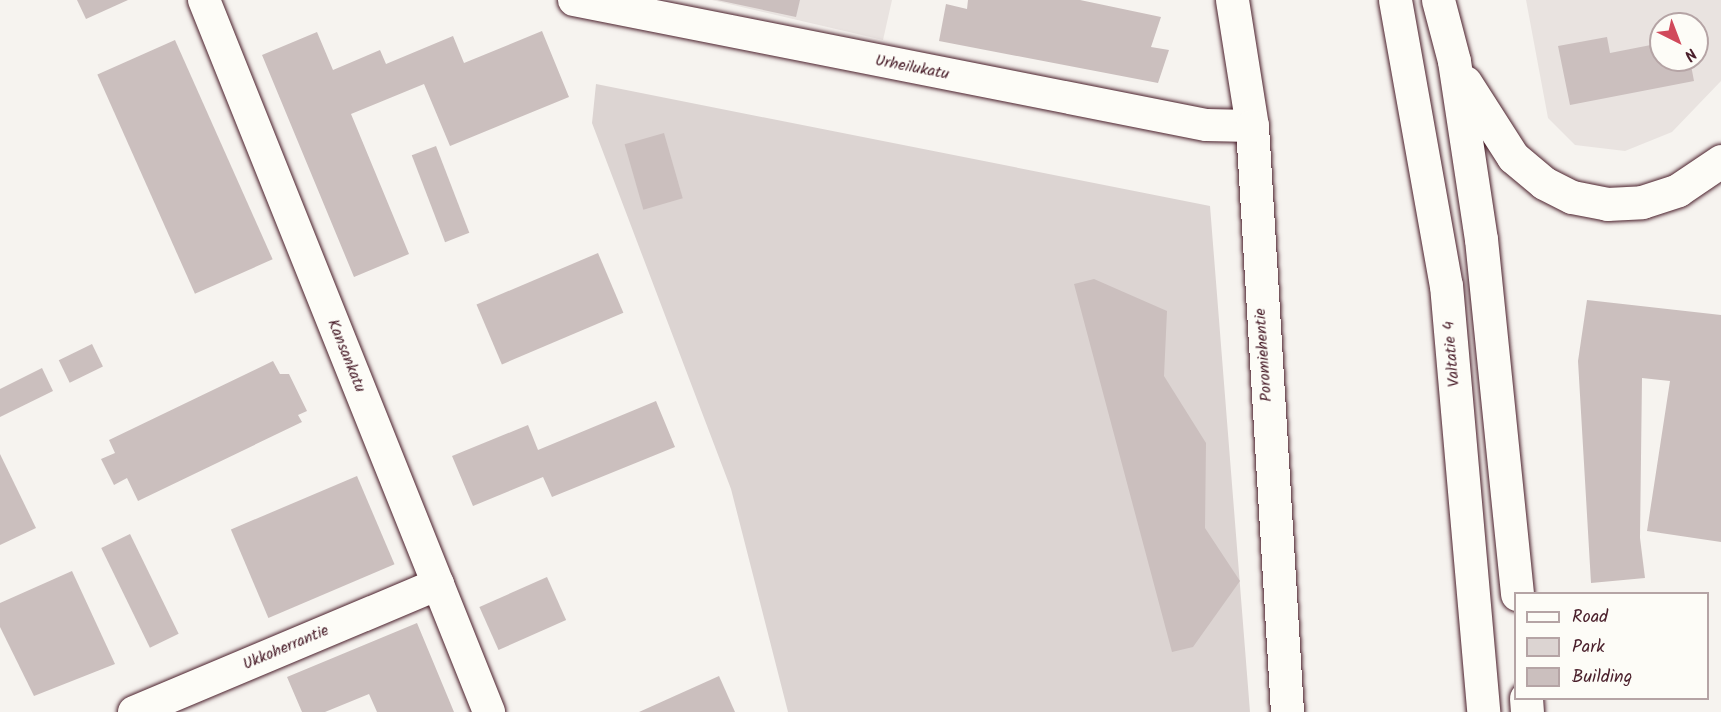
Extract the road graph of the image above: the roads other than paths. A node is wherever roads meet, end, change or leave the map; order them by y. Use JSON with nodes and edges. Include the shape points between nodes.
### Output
{"nodes":[{"id":1,"x":204,"y":0,"type":"edge"},
{"id":2,"x":574,"y":0,"type":"edge"},
{"id":3,"x":1232,"y":0,"type":"edge"},
{"id":4,"x":1395,"y":0,"type":"edge"},
{"id":5,"x":1438,"y":0,"type":"edge"},
{"id":6,"x":1454,"y":61,"type":"junction"},
{"id":7,"x":1252,"y":126,"type":"junction"},
{"id":8,"x":1721,"y":161,"type":"edge"},
{"id":9,"x":438,"y":584,"type":"junction"},
{"id":10,"x":1516,"y":592,"type":"edge"},
{"id":11,"x":134,"y":712,"type":"edge"},
{"id":12,"x":489,"y":712,"type":"edge"},
{"id":13,"x":1287,"y":712,"type":"edge"},
{"id":14,"x":1483,"y":712,"type":"edge"}],
"edges":[{"from":1,"to":9,"type":"street","name":"Kansankatu"},
{"from":2,"to":7,"type":"street","name":"Urheilukatu","via":[[1206,125]]},
{"from":3,"to":7,"type":"main road","name":"Poromiehentie"},
{"from":4,"to":14,"type":"main road","name":"Valtatie 4","via":[[1446,285]]},
{"from":5,"to":6,"type":"main road"},
{"from":6,"to":8,"type":"main road","via":[[1498,139],[1513,157],[1544,183],[1572,196],[1607,204],[1642,202],[1678,190]]},
{"from":6,"to":10,"type":"main road","via":[[1497,374]]},
{"from":7,"to":13,"type":"main road","name":"Poromiehentie"},
{"from":9,"to":11,"type":"street","name":"Ukkoherrantie"},
{"from":9,"to":12,"type":"street","name":"Kansankatu"}]}
